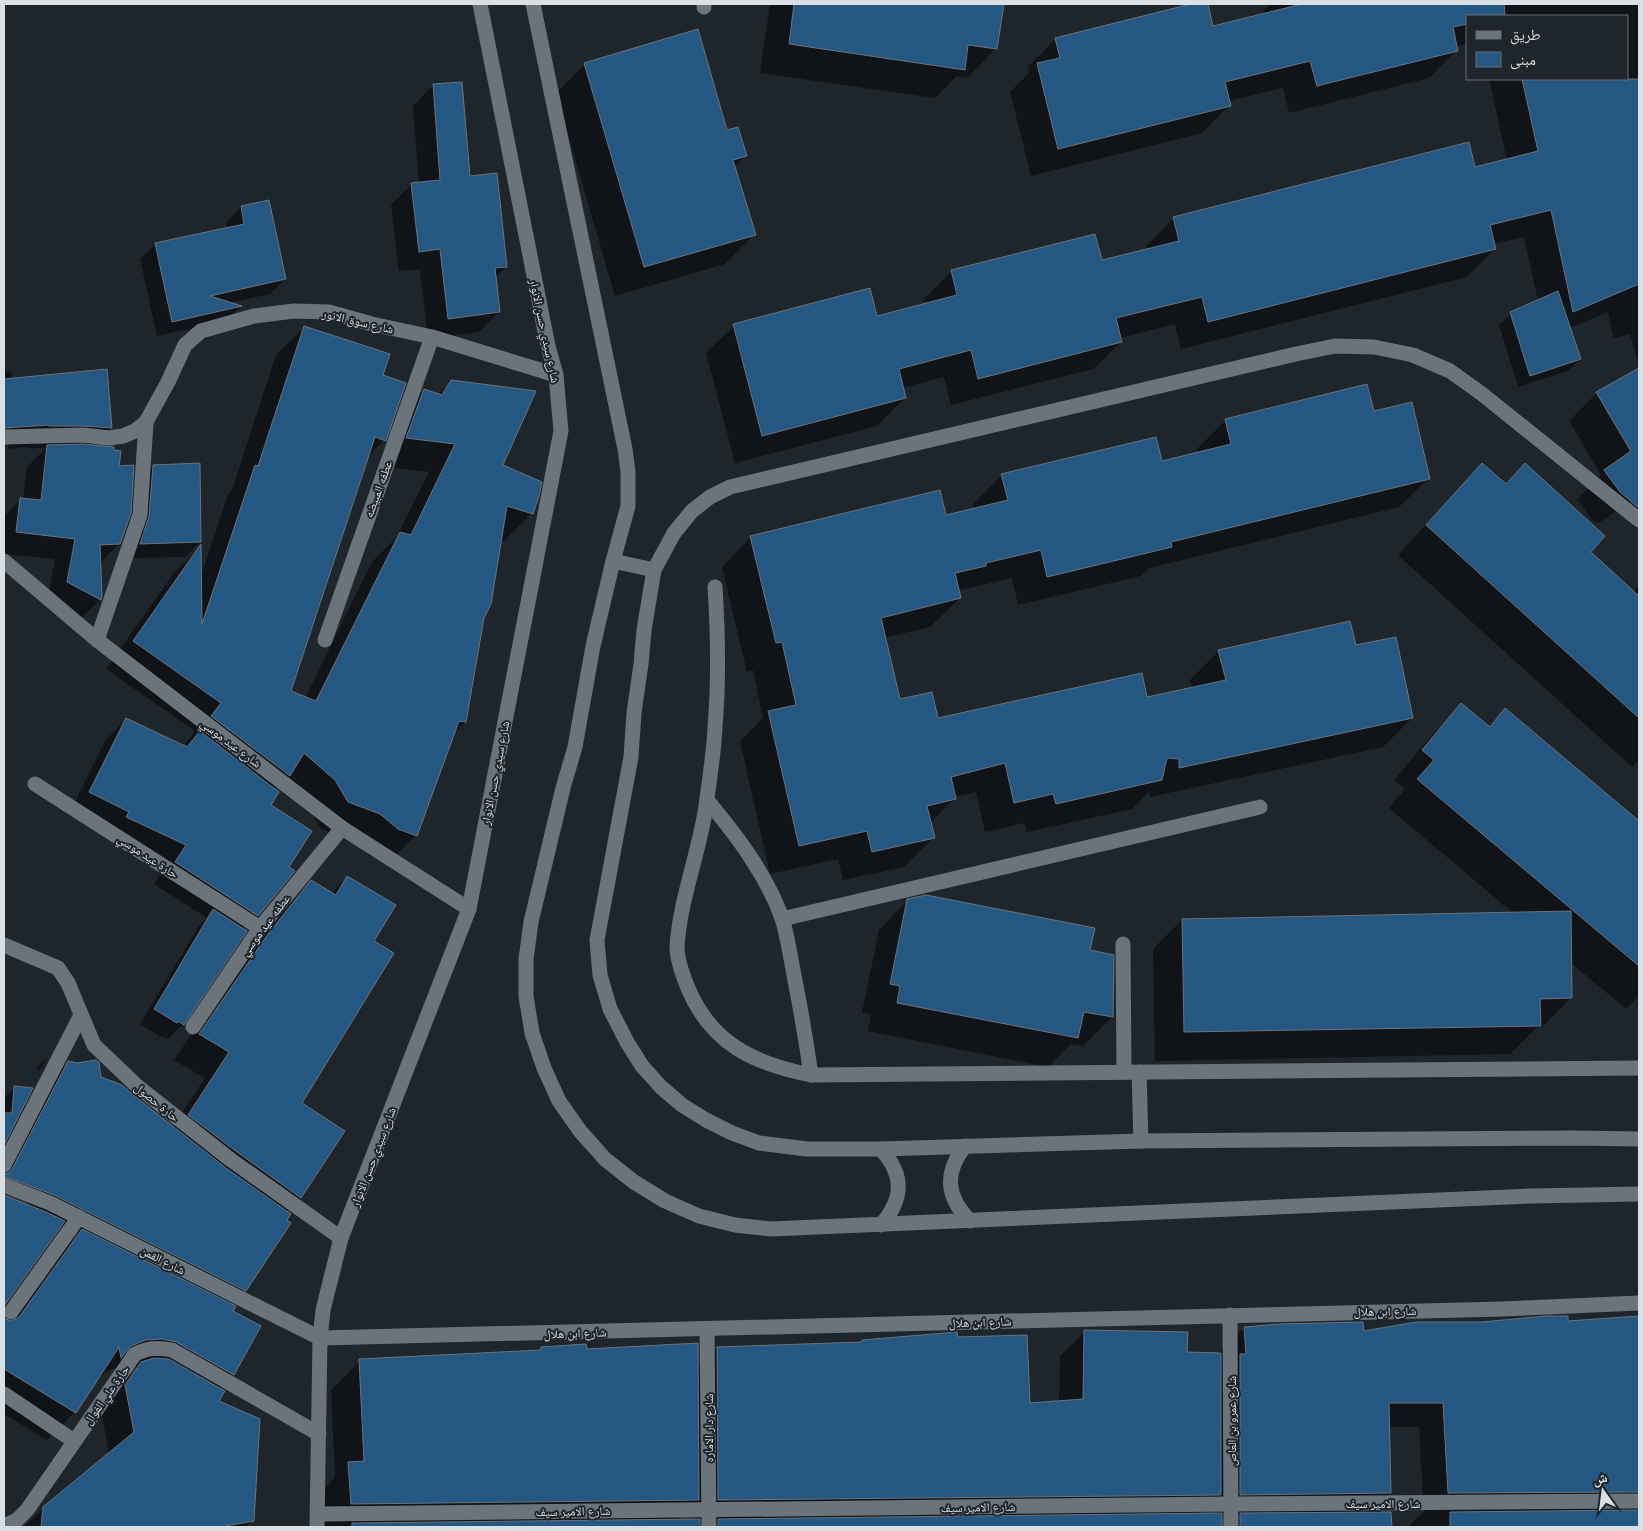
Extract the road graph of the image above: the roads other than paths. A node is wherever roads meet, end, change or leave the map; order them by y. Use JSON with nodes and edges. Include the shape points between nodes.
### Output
{"nodes":[{"id":1,"x":480,"y":4,"type":"edge"},
{"id":2,"x":533,"y":4,"type":"edge"},
{"id":3,"x":432,"y":337,"type":"junction"},
{"id":4,"x":556,"y":375,"type":"junction"},
{"id":5,"x":146,"y":422,"type":"junction"},
{"id":6,"x":4,"y":437,"type":"edge"},
{"id":7,"x":1639,"y":520,"type":"edge"},
{"id":8,"x":613,"y":561,"type":"junction"},
{"id":9,"x":4,"y":562,"type":"edge"},
{"id":10,"x":654,"y":570,"type":"junction"},
{"id":11,"x":715,"y":587,"type":"dead end"},
{"id":12,"x":96,"y":640,"type":"junction"},
{"id":13,"x":324,"y":640,"type":"dead end"},
{"id":14,"x":35,"y":784,"type":"dead end"},
{"id":15,"x":707,"y":800,"type":"junction"},
{"id":16,"x":1260,"y":807,"type":"dead end"},
{"id":17,"x":342,"y":828,"type":"junction"},
{"id":18,"x":469,"y":910,"type":"junction"},
{"id":19,"x":782,"y":919,"type":"junction"},
{"id":20,"x":260,"y":928,"type":"junction"},
{"id":21,"x":1123,"y":944,"type":"dead end"},
{"id":22,"x":4,"y":945,"type":"edge"},
{"id":23,"x":81,"y":1015,"type":"junction"},
{"id":24,"x":193,"y":1027,"type":"dead end"},
{"id":25,"x":1639,"y":1068,"type":"edge"},
{"id":26,"x":1131,"y":1072,"type":"junction"},
{"id":27,"x":811,"y":1075,"type":"junction"},
{"id":28,"x":1639,"y":1139,"type":"edge"},
{"id":29,"x":1141,"y":1141,"type":"junction"},
{"id":30,"x":965,"y":1146,"type":"junction"},
{"id":31,"x":881,"y":1148,"type":"junction"},
{"id":32,"x":4,"y":1166,"type":"edge"},
{"id":33,"x":4,"y":1185,"type":"edge"},
{"id":34,"x":1639,"y":1194,"type":"edge"},
{"id":35,"x":79,"y":1218,"type":"junction"},
{"id":36,"x":970,"y":1221,"type":"junction"},
{"id":37,"x":881,"y":1225,"type":"junction"},
{"id":38,"x":341,"y":1238,"type":"junction"},
{"id":39,"x":1639,"y":1303,"type":"edge"},
{"id":40,"x":11,"y":1312,"type":"dead end"},
{"id":41,"x":1230,"y":1315,"type":"junction"},
{"id":42,"x":707,"y":1329,"type":"junction"},
{"id":43,"x":320,"y":1338,"type":"junction"},
{"id":44,"x":4,"y":1394,"type":"edge"},
{"id":45,"x":319,"y":1434,"type":"junction"},
{"id":46,"x":74,"y":1441,"type":"junction"},
{"id":47,"x":1639,"y":1501,"type":"edge"},
{"id":48,"x":1231,"y":1504,"type":"junction"},
{"id":49,"x":708,"y":1510,"type":"junction"},
{"id":50,"x":461,"y":1520,"type":"edge"},
{"id":51,"x":317,"y":1521,"type":"edge"},
{"id":52,"x":4,"y":1526,"type":"edge"},
{"id":53,"x":709,"y":1527,"type":"edge"},
{"id":54,"x":1231,"y":1527,"type":"edge"}],
"edges":[{"from":1,"to":4,"type":"street","name":"شارع سيدي حسن الانوار"},
{"from":2,"to":8,"type":"street","via":[[628,472],[628,506]]},
{"from":3,"to":4,"type":"street","name":"شارع سوق الانور"},
{"from":3,"to":5,"type":"street","name":"شارع سوق الانور","via":[[329,312],[294,311],[222,324],[201,331],[185,345]]},
{"from":3,"to":13,"type":"street","name":"عطفه المبيضه"},
{"from":4,"to":18,"type":"street","name":"شارع سيدي حسن الانوار","via":[[561,431]]},
{"from":5,"to":6,"type":"street","name":"شارع سوق الانور","via":[[135,431],[109,438],[83,435]]},
{"from":5,"to":12,"type":"street","via":[[140,515]]},
{"from":7,"to":10,"type":"street","via":[[1450,371],[1413,355],[1374,347],[1335,346],[730,487],[692,511],[674,533]]},
{"from":8,"to":10,"type":"street"},
{"from":8,"to":37,"type":"street","via":[[575,747],[530,922],[526,996],[532,1032],[544,1068],[559,1101],[605,1159],[665,1201],[699,1216],[735,1225],[771,1229]]},
{"from":9,"to":12,"type":"street","name":"شارع عيد موسي"},
{"from":10,"to":31,"type":"street","via":[[644,630],[631,757],[597,940],[600,975],[610,1009],[642,1066],[675,1099],[706,1120],[760,1143],[807,1149]]},
{"from":11,"to":15,"type":"street","via":[[718,681]]},
{"from":12,"to":17,"type":"street","name":"شارع عيد موسي"},
{"from":14,"to":20,"type":"street","name":"حارة عيد موسي"},
{"from":15,"to":19,"type":"street","via":[[750,856]]},
{"from":15,"to":27,"type":"street","via":[[680,921],[677,950],[682,975],[705,1019],[728,1042],[762,1063]]},
{"from":16,"to":19,"type":"street"},
{"from":17,"to":18,"type":"street","name":"شارع عيد موسي"},
{"from":17,"to":20,"type":"street","name":"عطفه عيد موسي"},
{"from":18,"to":38,"type":"street","name":"شارع سيدي حسن الانوار"},
{"from":19,"to":27,"type":"street"},
{"from":20,"to":24,"type":"street","name":"عطفه عيد موسي"},
{"from":21,"to":26,"type":"street"},
{"from":22,"to":23,"type":"street","name":"حارة حصول","via":[[58,968]]},
{"from":23,"to":32,"type":"street"},
{"from":23,"to":38,"type":"street","name":"حارة حصول","via":[[94,1045],[138,1087],[231,1160]]},
{"from":25,"to":26,"type":"street"},
{"from":26,"to":27,"type":"street"},
{"from":26,"to":29,"type":"street"},
{"from":28,"to":29,"type":"street"},
{"from":29,"to":30,"type":"street"},
{"from":30,"to":31,"type":"street"},
{"from":30,"to":36,"type":"street","via":[[956,1157],[950,1185],[953,1199]]},
{"from":31,"to":37,"type":"street","via":[[896,1172],[898,1186],[896,1201]]},
{"from":33,"to":35,"type":"street","name":"شارع القمن"},
{"from":34,"to":36,"type":"street"},
{"from":35,"to":40,"type":"street"},
{"from":35,"to":43,"type":"street","name":"شارع القمن"},
{"from":36,"to":37,"type":"street"},
{"from":38,"to":43,"type":"street","name":"شارع سيدي حسن الانوار","via":[[323,1310]]},
{"from":39,"to":41,"type":"street","name":"شارع ابن هلال"},
{"from":41,"to":42,"type":"street","name":"شارع ابن هلال"},
{"from":41,"to":48,"type":"street","name":"شارع عمرو بن العاص"},
{"from":42,"to":43,"type":"street","name":"شارع ابن هلال"},
{"from":42,"to":49,"type":"street","name":"شارع دار الاماره"},
{"from":43,"to":45,"type":"street","name":"شارع سيدي حسن الانوار"},
{"from":44,"to":46,"type":"street"},
{"from":45,"to":46,"type":"street","name":"حارة علي الفوال","via":[[172,1350],[158,1347],[135,1354]]},
{"from":45,"to":51,"type":"street","name":"شارع سيدي حسن الانوار"},
{"from":46,"to":52,"type":"street","name":"حارة علي الفوال","via":[[27,1510]]},
{"from":47,"to":48,"type":"street","name":"شارع الامير سيف"},
{"from":48,"to":49,"type":"street","name":"شارع الامير سيف"},
{"from":48,"to":54,"type":"street","name":"شارع عمرو بن العاص"},
{"from":49,"to":50,"type":"street","name":"شارع الامير سيف"},
{"from":49,"to":53,"type":"street","name":"شارع دار الاماره"},
{"from":50,"to":51,"type":"street","name":"شارع الامير سيف"}]}
